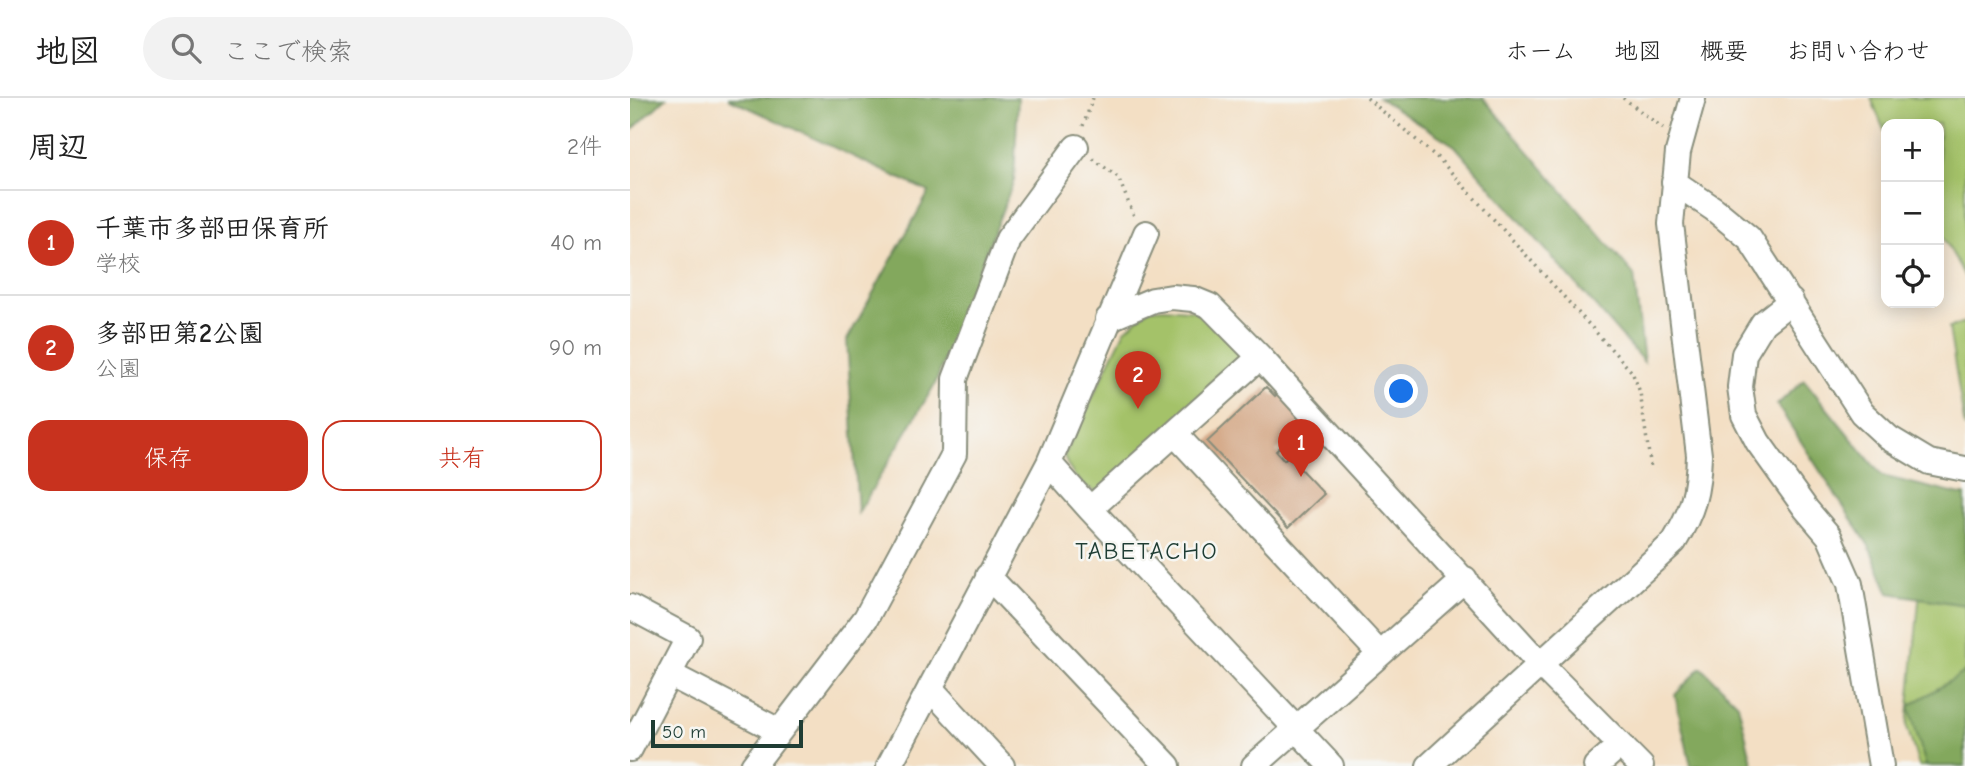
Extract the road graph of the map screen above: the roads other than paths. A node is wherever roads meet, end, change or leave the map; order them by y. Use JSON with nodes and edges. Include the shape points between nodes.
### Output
{"nodes":[{"id":1,"x":1693,"y":98,"type":"edge"},
{"id":2,"x":1076,"y":147,"type":"road end"},
{"id":3,"x":1674,"y":182,"type":"junction"},
{"id":4,"x":1146,"y":233,"type":"road end"},
{"id":5,"x":1791,"y":302,"type":"junction"},
{"id":6,"x":1108,"y":319,"type":"junction"},
{"id":7,"x":1260,"y":357,"type":"junction"},
{"id":8,"x":1175,"y":434,"type":"junction"},
{"id":9,"x":1049,"y":463,"type":"junction"},
{"id":10,"x":1965,"y":469,"type":"edge"},
{"id":11,"x":1090,"y":509,"type":"junction"},
{"id":12,"x":988,"y":576,"type":"junction"},
{"id":13,"x":1465,"y":579,"type":"junction"},
{"id":14,"x":630,"y":607,"type":"edge"},
{"id":15,"x":1380,"y":654,"type":"junction"},
{"id":16,"x":1541,"y":665,"type":"junction"},
{"id":17,"x":669,"y":674,"type":"junction"},
{"id":18,"x":930,"y":688,"type":"junction"},
{"id":19,"x":1297,"y":728,"type":"junction"},
{"id":20,"x":779,"y":731,"type":"junction"},
{"id":21,"x":1620,"y":745,"type":"junction"},
{"id":22,"x":630,"y":749,"type":"edge"},
{"id":23,"x":753,"y":766,"type":"edge"},
{"id":24,"x":889,"y":766,"type":"edge"},
{"id":25,"x":1002,"y":766,"type":"edge"},
{"id":26,"x":1168,"y":766,"type":"edge"},
{"id":27,"x":1254,"y":766,"type":"edge"},
{"id":28,"x":1331,"y":766,"type":"edge"},
{"id":29,"x":1429,"y":766,"type":"edge"},
{"id":30,"x":1596,"y":766,"type":"edge"},
{"id":31,"x":1640,"y":766,"type":"edge"},
{"id":32,"x":1881,"y":766,"type":"edge"}],
"edges":[{"from":1,"to":3,"type":"street"},
{"from":2,"to":20,"type":"street","via":[[1008,239],[955,379],[954,454],[866,618]]},
{"from":3,"to":5,"type":"street","via":[[1748,238]]},
{"from":3,"to":16,"type":"street","via":[[1671,225],[1699,455],[1698,487],[1689,517],[1674,542]]},
{"from":4,"to":6,"type":"street"},
{"from":5,"to":10,"type":"street","via":[[1862,413],[1889,438],[1929,462]]},
{"from":5,"to":32,"type":"street","via":[[1763,323],[1744,354],[1740,387],[1744,415],[1758,442],[1829,536],[1850,584]]},
{"from":6,"to":7,"type":"street","via":[[1153,300],[1193,299],[1210,306]]},
{"from":6,"to":9,"type":"street"},
{"from":7,"to":8,"type":"street"},
{"from":7,"to":13,"type":"street"},
{"from":8,"to":11,"type":"street"},
{"from":8,"to":15,"type":"street"},
{"from":9,"to":11,"type":"street"},
{"from":9,"to":12,"type":"street"},
{"from":11,"to":19,"type":"street"},
{"from":12,"to":18,"type":"street"},
{"from":12,"to":26,"type":"street"},
{"from":13,"to":15,"type":"street"},
{"from":13,"to":16,"type":"street"},
{"from":14,"to":17,"type":"street","via":[[688,638]]},
{"from":15,"to":19,"type":"street"},
{"from":16,"to":21,"type":"street"},
{"from":16,"to":29,"type":"street"},
{"from":17,"to":20,"type":"street"},
{"from":17,"to":22,"type":"street"},
{"from":18,"to":24,"type":"street"},
{"from":18,"to":25,"type":"street"},
{"from":19,"to":27,"type":"street"},
{"from":19,"to":28,"type":"street"},
{"from":20,"to":23,"type":"street"},
{"from":21,"to":30,"type":"street"},
{"from":21,"to":31,"type":"street"}]}
